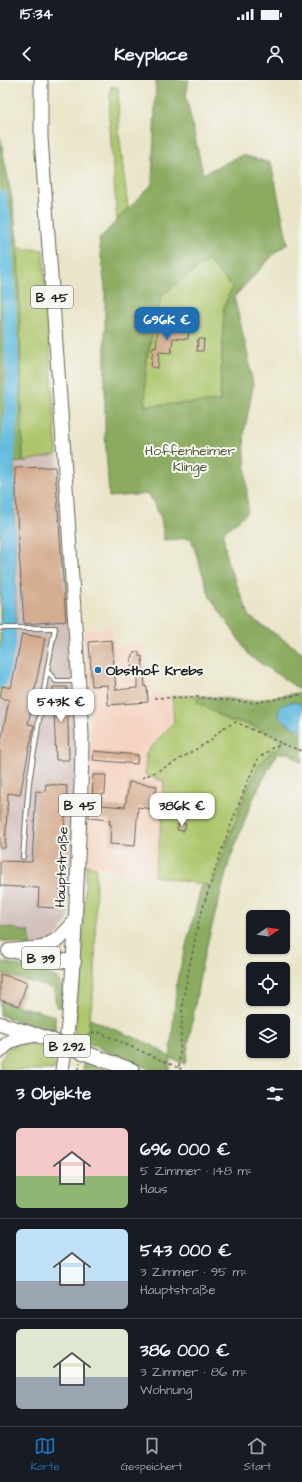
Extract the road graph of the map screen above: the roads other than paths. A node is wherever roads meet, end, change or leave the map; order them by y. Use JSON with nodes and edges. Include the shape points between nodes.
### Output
{"nodes":[{"id":1,"x":41,"y":80,"type":"edge"},
{"id":2,"x":0,"y":628,"type":"edge"},
{"id":3,"x":46,"y":671,"type":"junction"},
{"id":4,"x":78,"y":681,"type":"junction"},
{"id":5,"x":23,"y":857,"type":"dead end"},
{"id":6,"x":75,"y":922,"type":"junction"},
{"id":7,"x":4,"y":950,"type":"edge"},
{"id":8,"x":74,"y":962,"type":"junction"},
{"id":9,"x":0,"y":1024,"type":"edge"},
{"id":10,"x":36,"y":1035,"type":"junction"},
{"id":11,"x":0,"y":1051,"type":"edge"},
{"id":12,"x":62,"y":1070,"type":"edge"},
{"id":13,"x":132,"y":1070,"type":"edge"}],
"edges":[{"from":1,"to":4,"type":"main road","name":"Hauptstraße","number":"B 45","via":[[41,138]]},
{"from":2,"to":3,"type":"lane","via":[[55,628]]},
{"from":3,"to":4,"type":"lane","via":[[56,681]]},
{"from":3,"to":5,"type":"lane","via":[[29,782]]},
{"from":4,"to":6,"type":"main road","name":"Hauptstraße","number":"B 45","via":[[82,769]]},
{"from":6,"to":7,"type":"highway","via":[[60,938],[42,948]]},
{"from":6,"to":8,"type":"main road","name":"Hauptstraße","number":"B 45"},
{"from":7,"to":8,"type":"highway","number":"B 39"},
{"from":8,"to":12,"type":"main road","name":"Hauptstraße","number":"B 45"},
{"from":9,"to":10,"type":"highway","number":"B 292"},
{"from":10,"to":11,"type":"highway","via":[[12,1040]]},
{"from":10,"to":13,"type":"highway","number":"B 292","bridge":true}]}
